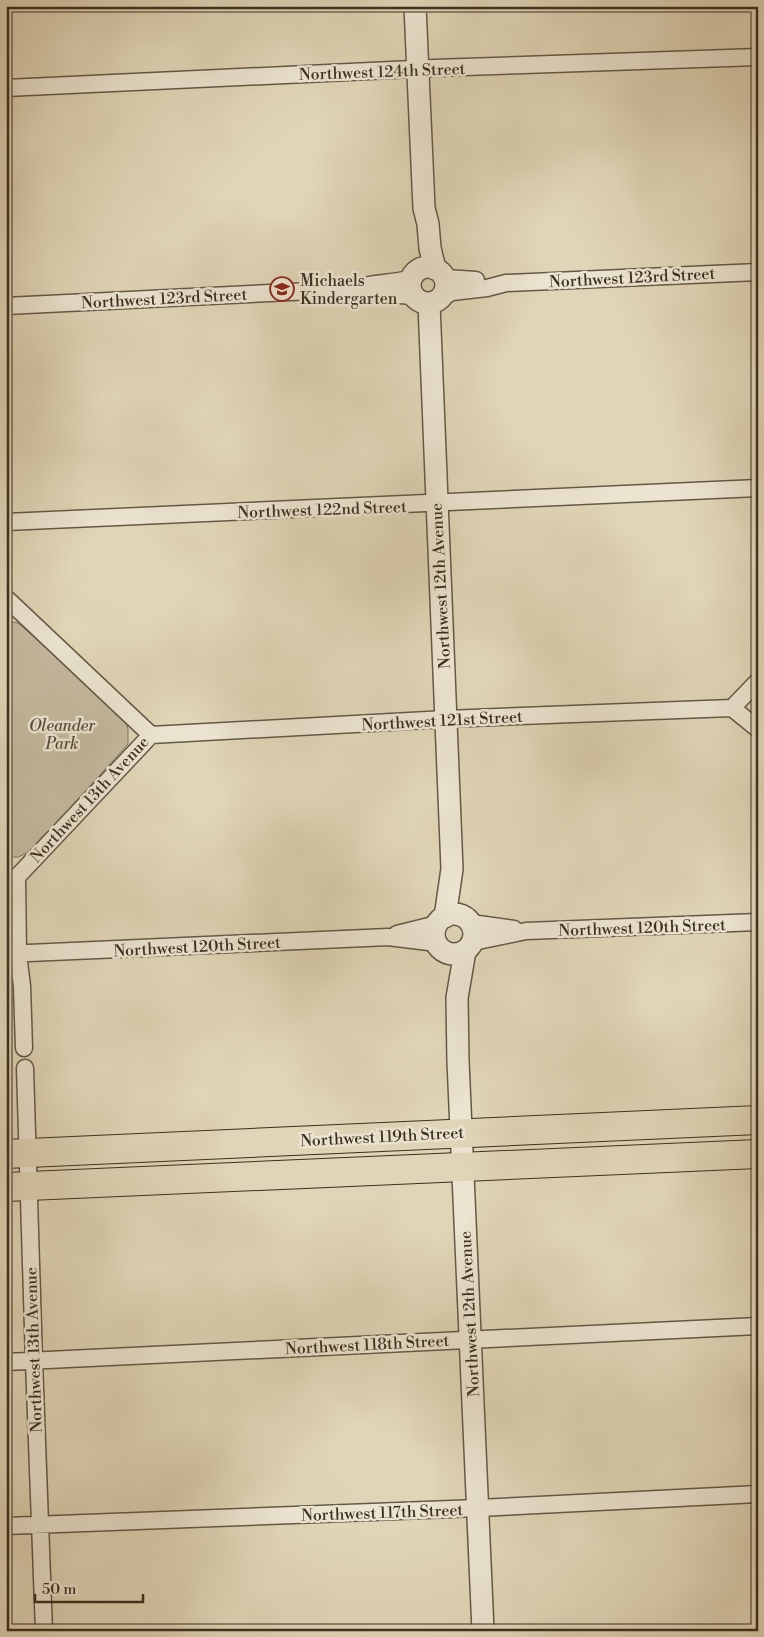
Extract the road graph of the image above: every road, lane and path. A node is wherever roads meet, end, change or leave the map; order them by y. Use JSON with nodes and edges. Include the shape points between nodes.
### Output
{"nodes":[{"id":1,"x":414,"y":6,"type":"edge"},
{"id":2,"x":758,"y":57,"type":"edge"},
{"id":3,"x":417,"y":69,"type":"junction"},
{"id":4,"x":6,"y":88,"type":"edge"},
{"id":5,"x":758,"y":272,"type":"edge"},
{"id":6,"x":428,"y":284,"type":"junction"},
{"id":7,"x":6,"y":306,"type":"edge"},
{"id":8,"x":758,"y":488,"type":"edge"},
{"id":9,"x":436,"y":504,"type":"junction"},
{"id":10,"x":6,"y":522,"type":"edge"},
{"id":11,"x":6,"y":598,"type":"edge"},
{"id":12,"x":758,"y":681,"type":"edge"},
{"id":13,"x":732,"y":708,"type":"junction"},
{"id":14,"x":446,"y":719,"type":"junction"},
{"id":15,"x":758,"y":729,"type":"edge"},
{"id":16,"x":151,"y":735,"type":"junction"},
{"id":17,"x":12,"y":872,"type":"edge"},
{"id":18,"x":758,"y":922,"type":"edge"},
{"id":19,"x":455,"y":934,"type":"junction"},
{"id":20,"x":12,"y":954,"type":"edge"},
{"id":21,"x":24,"y":1048,"type":"dead end"},
{"id":22,"x":25,"y":1068,"type":"dead end"},
{"id":23,"x":758,"y":1120,"type":"edge"},
{"id":24,"x":462,"y":1132,"type":"junction"},
{"id":25,"x":17,"y":1153,"type":"edge"},
{"id":26,"x":758,"y":1154,"type":"edge"},
{"id":27,"x":463,"y":1168,"type":"junction"},
{"id":28,"x":17,"y":1186,"type":"edge"},
{"id":29,"x":758,"y":1326,"type":"edge"},
{"id":30,"x":471,"y":1339,"type":"junction"},
{"id":31,"x":34,"y":1361,"type":"junction"},
{"id":32,"x":6,"y":1362,"type":"edge"},
{"id":33,"x":758,"y":1494,"type":"edge"},
{"id":34,"x":478,"y":1508,"type":"junction"},
{"id":35,"x":39,"y":1525,"type":"junction"},
{"id":36,"x":6,"y":1526,"type":"edge"},
{"id":37,"x":44,"y":1631,"type":"edge"},
{"id":38,"x":483,"y":1631,"type":"edge"}],
"edges":[{"from":1,"to":3,"type":"street","name":"Northwest 12th Avenue"},
{"from":2,"to":3,"type":"street","name":"Northwest 124th Street"},
{"from":3,"to":4,"type":"street","name":"Northwest 124th Street"},
{"from":3,"to":6,"type":"street","name":"Northwest 12th Avenue","via":[[424,208],[420,225],[421,249]]},
{"from":5,"to":6,"type":"street","name":"Northwest 123rd Street","via":[[506,283],[452,292]]},
{"from":6,"to":7,"type":"street","name":"Northwest 123rd Street","via":[[398,294],[364,293],[352,289]]},
{"from":6,"to":9,"type":"street","name":"Northwest 12th Avenue"},
{"from":8,"to":9,"type":"street","name":"Northwest 122nd Street"},
{"from":9,"to":10,"type":"street","name":"Northwest 122nd Street"},
{"from":9,"to":14,"type":"street","name":"Northwest 12th Avenue"},
{"from":11,"to":16,"type":"street","name":"Northwest 13th Avenue"},
{"from":12,"to":13,"type":"street"},
{"from":13,"to":14,"type":"street","name":"Northwest 121st Street"},
{"from":13,"to":15,"type":"street"},
{"from":14,"to":16,"type":"street","name":"Northwest 121st Street"},
{"from":14,"to":19,"type":"street","name":"Northwest 12th Avenue"},
{"from":16,"to":17,"type":"street","name":"Northwest 13th Avenue"},
{"from":17,"to":20,"type":"street","name":"Northwest 13th Avenue"},
{"from":18,"to":19,"type":"street","name":"Northwest 120th Street"},
{"from":19,"to":20,"type":"street","name":"Northwest 120th Street"},
{"from":19,"to":24,"type":"street","name":"Northwest 12th Avenue"},
{"from":20,"to":21,"type":"street","name":"Northwest 13th Avenue","via":[[22,986]]},
{"from":22,"to":25,"type":"street","name":"Northwest 13th Avenue"},
{"from":23,"to":24,"type":"highway","name":"Northwest 119th Street"},
{"from":24,"to":25,"type":"highway","name":"Northwest 119th Street"},
{"from":24,"to":27,"type":"street","name":"Northwest 12th Avenue"},
{"from":25,"to":28,"type":"street","name":"Northwest 13th Avenue"},
{"from":26,"to":27,"type":"highway"},
{"from":27,"to":28,"type":"highway"},
{"from":27,"to":30,"type":"street","name":"Northwest 12th Avenue"},
{"from":28,"to":31,"type":"street","name":"Northwest 13th Avenue"},
{"from":29,"to":30,"type":"street","name":"Northwest 118th Street"},
{"from":30,"to":31,"type":"street","name":"Northwest 118th Street"},
{"from":30,"to":34,"type":"street","name":"Northwest 12th Avenue"},
{"from":31,"to":32,"type":"street","name":"Northwest 118th Street"},
{"from":31,"to":35,"type":"street","name":"Northwest 13th Avenue"},
{"from":33,"to":34,"type":"street","name":"Northwest 117th Street"},
{"from":34,"to":35,"type":"street","name":"Northwest 117th Street"},
{"from":34,"to":38,"type":"street","name":"Northwest 12th Avenue"},
{"from":35,"to":36,"type":"street","name":"Northwest 117th Street"},
{"from":35,"to":37,"type":"street","name":"Northwest 13th Avenue"}]}
